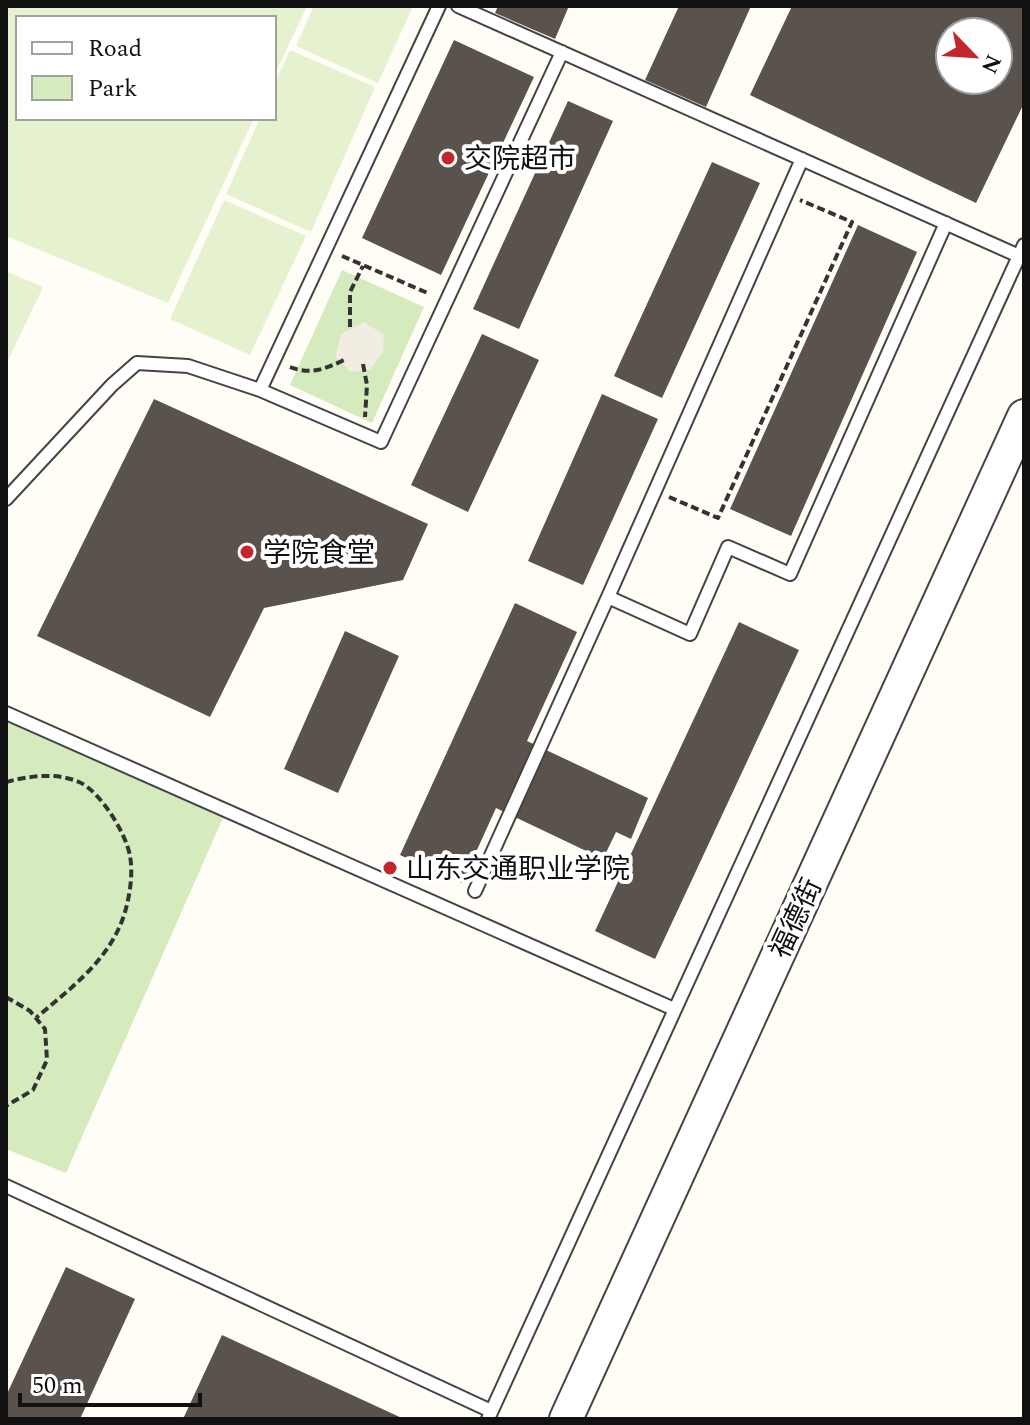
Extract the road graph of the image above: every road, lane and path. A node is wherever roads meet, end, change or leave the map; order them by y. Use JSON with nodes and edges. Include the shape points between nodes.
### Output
{"nodes":[{"id":1,"x":439,"y":6,"type":"edge"},
{"id":2,"x":458,"y":6,"type":"edge"},
{"id":3,"x":562,"y":52,"type":"junction"},
{"id":4,"x":802,"y":159,"type":"junction"},
{"id":5,"x":786,"y":195,"type":"junction"},
{"id":6,"x":946,"y":223,"type":"junction"},
{"id":7,"x":326,"y":248,"type":"junction"},
{"id":8,"x":1021,"y":250,"type":"edge"},
{"id":9,"x":363,"y":266,"type":"junction"},
{"id":10,"x":447,"y":301,"type":"junction"},
{"id":11,"x":350,"y":327,"type":"dead end"},
{"id":12,"x":274,"y":360,"type":"junction"},
{"id":13,"x":344,"y":360,"type":"dead end"},
{"id":14,"x":363,"y":364,"type":"dead end"},
{"id":15,"x":260,"y":390,"type":"junction"},
{"id":16,"x":1024,"y":416,"type":"edge"},
{"id":17,"x":364,"y":435,"type":"junction"},
{"id":18,"x":656,"y":491,"type":"junction"},
{"id":19,"x":6,"y":499,"type":"edge"},
{"id":20,"x":608,"y":597,"type":"junction"},
{"id":21,"x":6,"y":713,"type":"edge"},
{"id":22,"x":6,"y":782,"type":"edge"},
{"id":23,"x":475,"y":891,"type":"dead end"},
{"id":24,"x":6,"y":997,"type":"edge"},
{"id":25,"x":674,"y":1009,"type":"junction"},
{"id":26,"x":36,"y":1018,"type":"junction"},
{"id":27,"x":6,"y":1106,"type":"edge"},
{"id":28,"x":6,"y":1186,"type":"edge"},
{"id":29,"x":489,"y":1415,"type":"edge"},
{"id":30,"x":566,"y":1419,"type":"edge"}],
"edges":[{"from":1,"to":7,"type":"lane"},
{"from":2,"to":3,"type":"lane"},
{"from":3,"to":4,"type":"lane"},
{"from":3,"to":10,"type":"lane"},
{"from":4,"to":5,"type":"lane"},
{"from":4,"to":6,"type":"lane"},
{"from":5,"to":18,"type":"lane"},
{"from":5,"to":18,"type":"path","via":[[852,222],[718,518]]},
{"from":6,"to":8,"type":"lane"},
{"from":6,"to":20,"type":"lane","via":[[790,574],[728,547],[690,634]]},
{"from":7,"to":9,"type":"path"},
{"from":7,"to":12,"type":"lane"},
{"from":8,"to":25,"type":"lane"},
{"from":9,"to":10,"type":"path"},
{"from":9,"to":11,"type":"path","via":[[350,292]]},
{"from":10,"to":17,"type":"lane","via":[[381,442]]},
{"from":12,"to":13,"type":"path","via":[[303,372]]},
{"from":12,"to":15,"type":"lane"},
{"from":14,"to":17,"type":"path"},
{"from":15,"to":17,"type":"lane"},
{"from":15,"to":19,"type":"lane","via":[[188,366],[137,363]]},
{"from":16,"to":30,"type":"street","name":"福德街"},
{"from":18,"to":20,"type":"lane"},
{"from":20,"to":23,"type":"lane"},
{"from":21,"to":25,"type":"lane"},
{"from":22,"to":26,"type":"path","via":[[56,775],[81,782],[104,804],[130,857],[119,927],[83,980]]},
{"from":24,"to":26,"type":"path"},
{"from":25,"to":29,"type":"lane"},
{"from":26,"to":27,"type":"path","via":[[45,1029],[47,1060],[33,1090]]},
{"from":28,"to":29,"type":"lane"}]}
